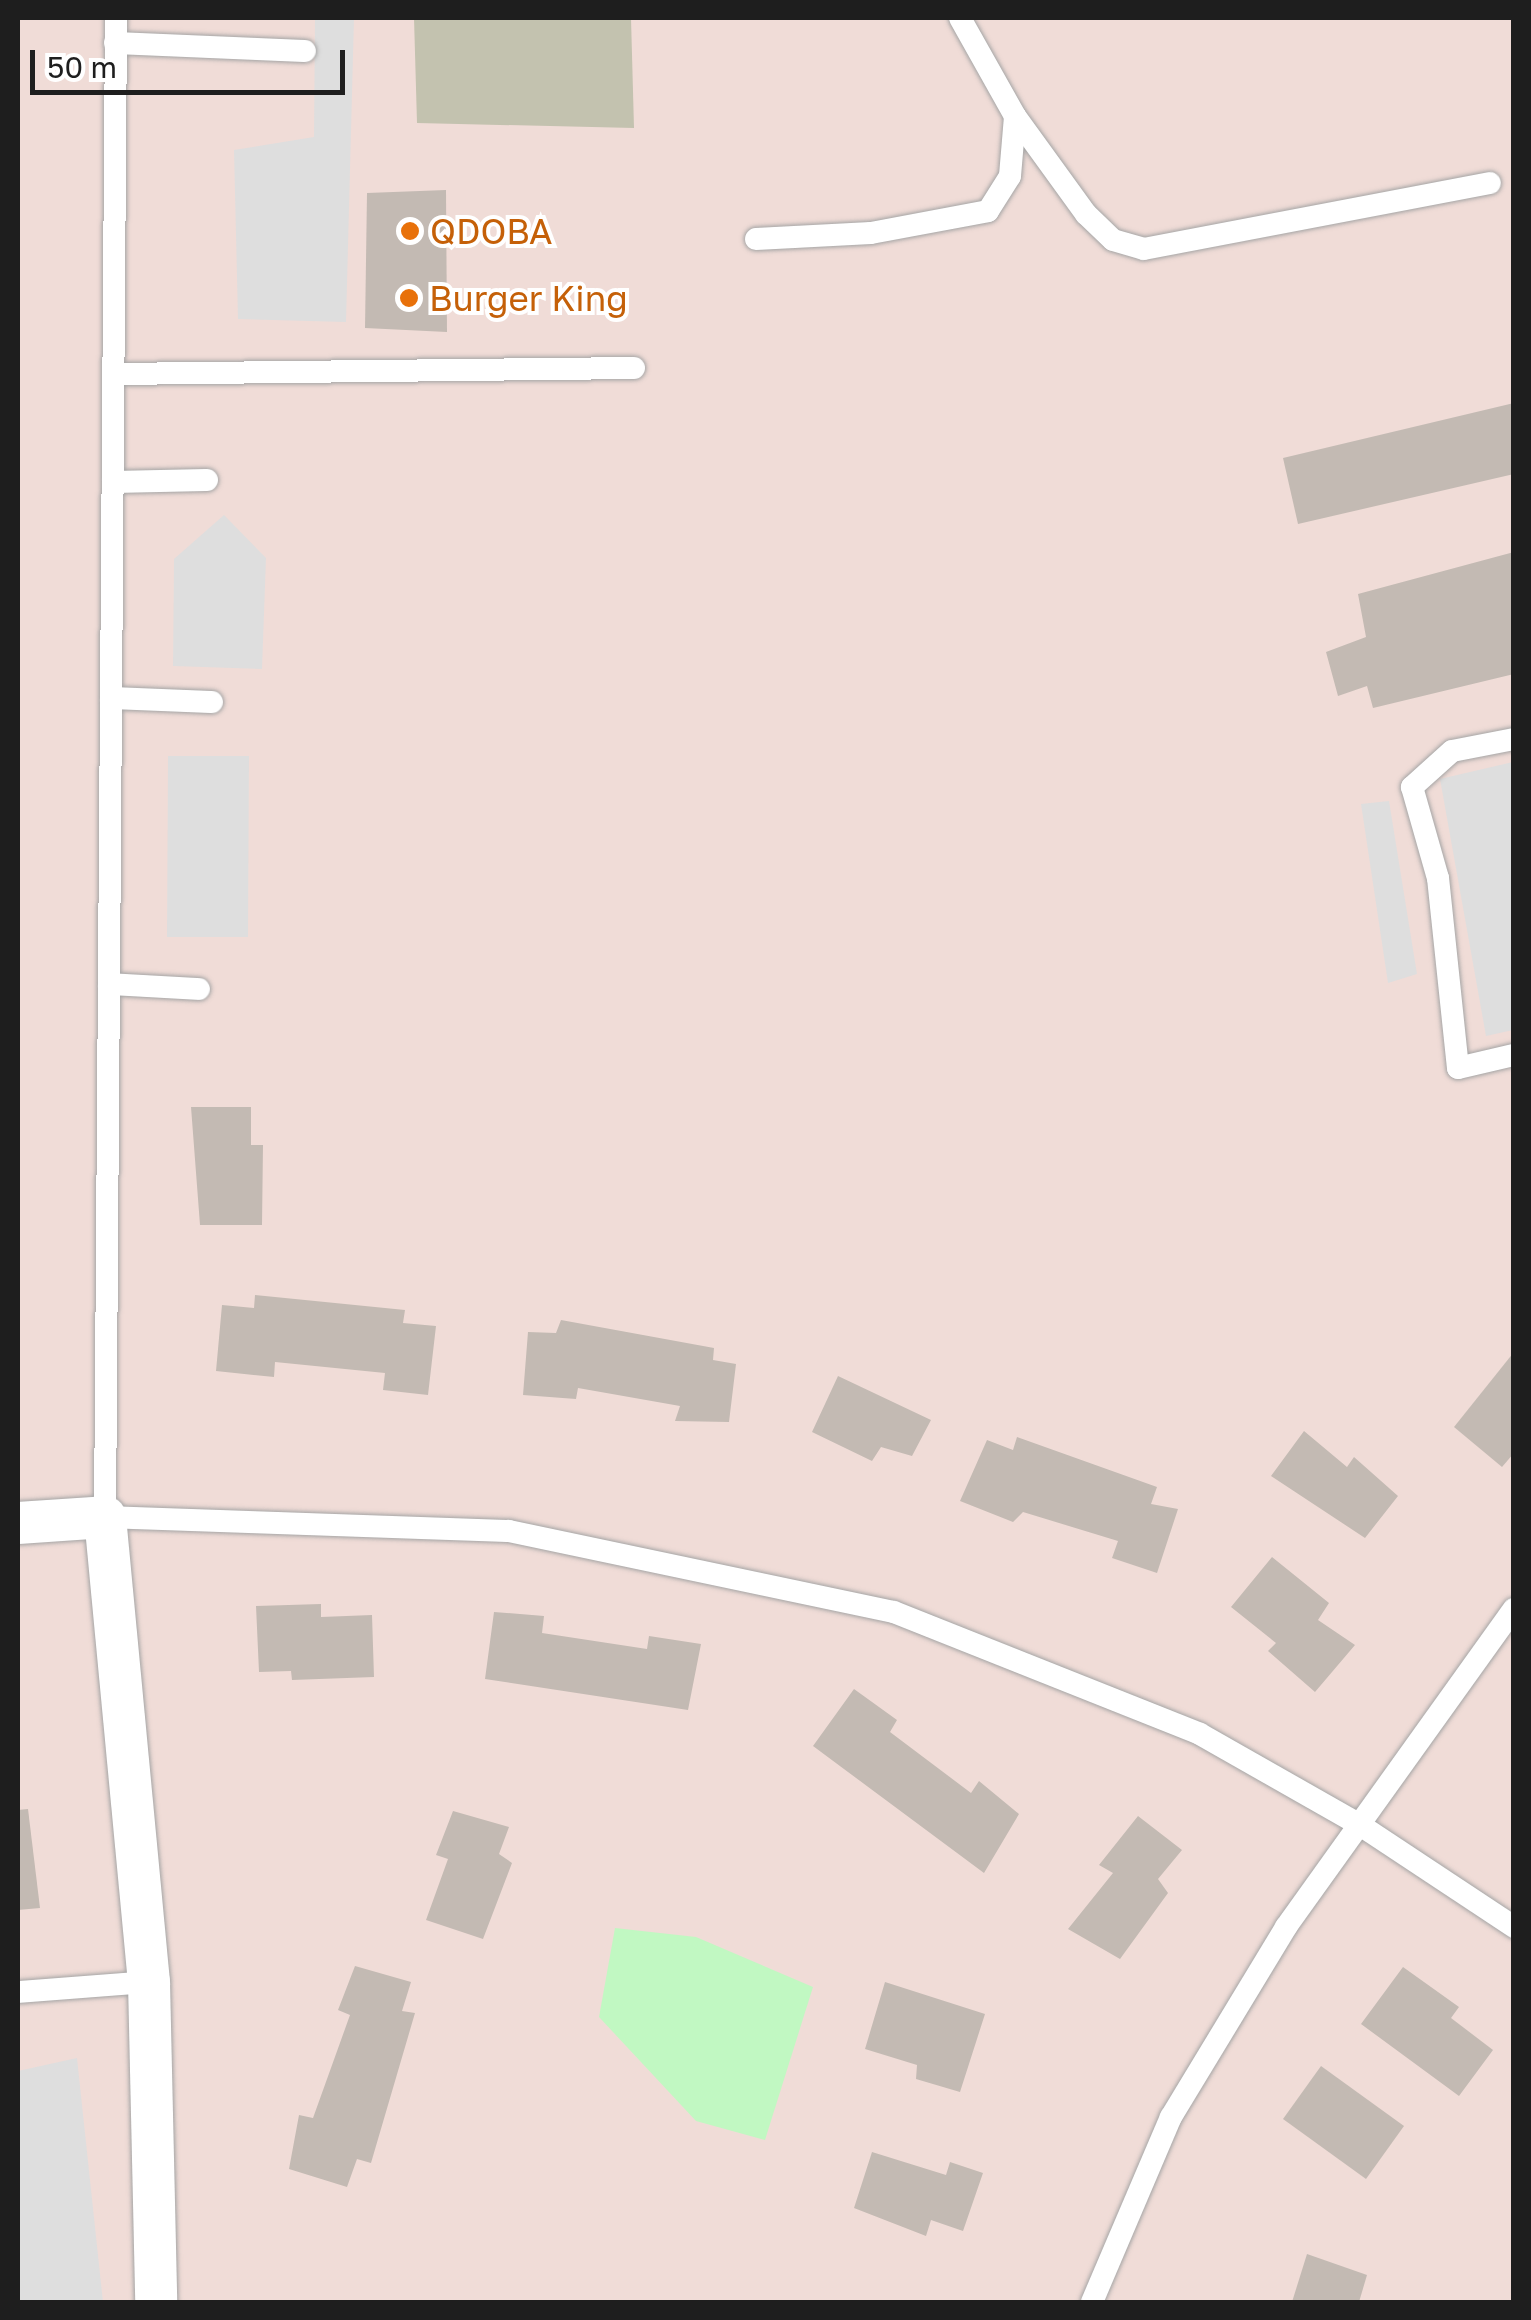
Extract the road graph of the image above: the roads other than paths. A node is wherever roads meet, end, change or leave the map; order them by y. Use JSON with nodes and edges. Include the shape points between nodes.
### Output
{"nodes":[{"id":1,"x":116,"y":18,"type":"edge"},
{"id":2,"x":960,"y":18,"type":"edge"},
{"id":3,"x":116,"y":43,"type":"junction"},
{"id":4,"x":305,"y":51,"type":"dead end"},
{"id":5,"x":1015,"y":116,"type":"junction"},
{"id":6,"x":1490,"y":183,"type":"dead end"},
{"id":7,"x":756,"y":239,"type":"dead end"},
{"id":8,"x":634,"y":368,"type":"dead end"},
{"id":9,"x":114,"y":374,"type":"junction"},
{"id":10,"x":206,"y":480,"type":"dead end"},
{"id":11,"x":113,"y":482,"type":"junction"},
{"id":12,"x":112,"y":698,"type":"junction"},
{"id":13,"x":212,"y":702,"type":"dead end"},
{"id":14,"x":1514,"y":738,"type":"edge"},
{"id":15,"x":109,"y":984,"type":"junction"},
{"id":16,"x":199,"y":989,"type":"dead end"},
{"id":17,"x":1514,"y":1054,"type":"edge"},
{"id":18,"x":105,"y":1517,"type":"junction"},
{"id":19,"x":18,"y":1523,"type":"edge"},
{"id":20,"x":1514,"y":1609,"type":"edge"},
{"id":21,"x":1360,"y":1825,"type":"junction"},
{"id":22,"x":1514,"y":1928,"type":"edge"},
{"id":23,"x":148,"y":1982,"type":"junction"},
{"id":24,"x":18,"y":1992,"type":"edge"},
{"id":25,"x":156,"y":2302,"type":"edge"},
{"id":26,"x":1092,"y":2302,"type":"edge"}],
"edges":[{"from":1,"to":3,"type":"lane"},
{"from":2,"to":5,"type":"lane"},
{"from":3,"to":4,"type":"lane"},
{"from":3,"to":9,"type":"lane"},
{"from":5,"to":6,"type":"lane","via":[[1086,214],[1113,240],[1144,249]]},
{"from":5,"to":7,"type":"lane","via":[[1010,176],[988,210],[871,233]]},
{"from":8,"to":9,"type":"lane"},
{"from":9,"to":11,"type":"lane"},
{"from":10,"to":11,"type":"lane"},
{"from":11,"to":12,"type":"lane"},
{"from":12,"to":13,"type":"lane"},
{"from":12,"to":15,"type":"lane"},
{"from":14,"to":17,"type":"lane","via":[[1452,751],[1412,787],[1438,878],[1458,1068]]},
{"from":15,"to":16,"type":"lane"},
{"from":15,"to":18,"type":"lane"},
{"from":18,"to":19,"type":"street"},
{"from":18,"to":21,"type":"lane","via":[[510,1531],[894,1612],[1200,1734]]},
{"from":18,"to":23,"type":"street"},
{"from":20,"to":21,"type":"lane"},
{"from":21,"to":22,"type":"lane"},
{"from":21,"to":26,"type":"lane","via":[[1286,1927],[1171,2117]]},
{"from":23,"to":24,"type":"lane"},
{"from":23,"to":25,"type":"street"}]}
